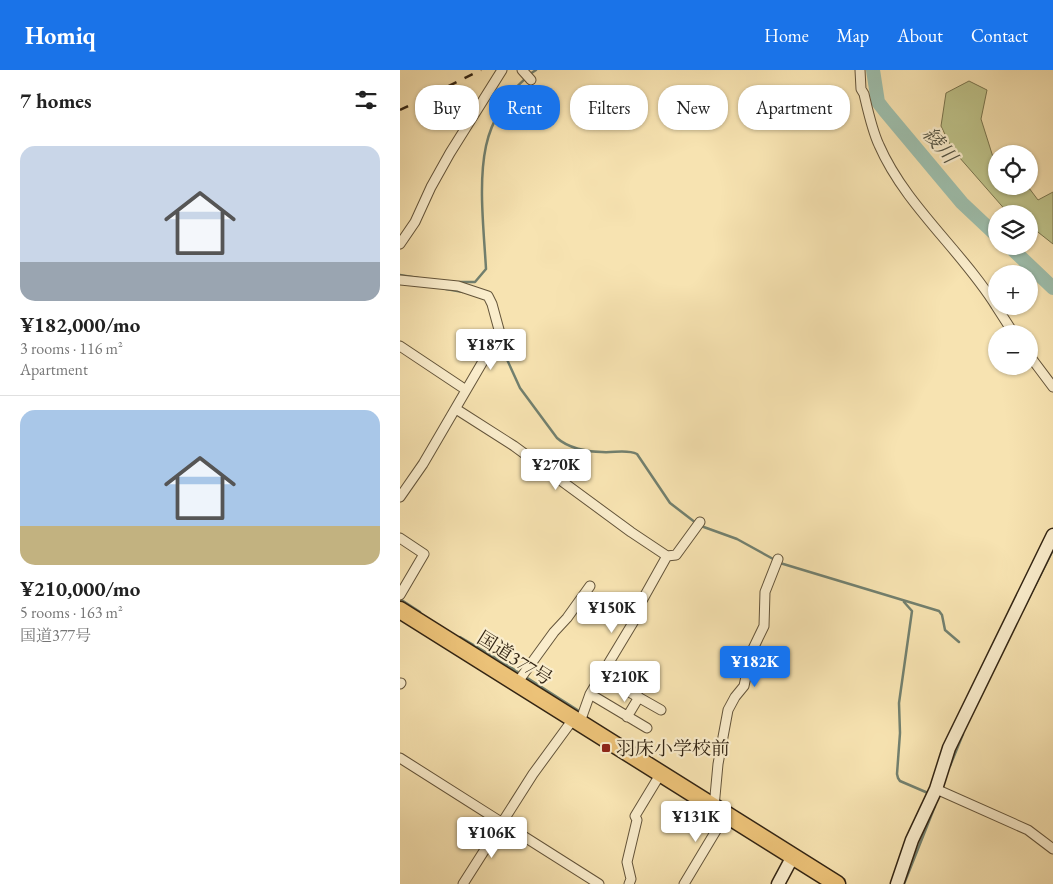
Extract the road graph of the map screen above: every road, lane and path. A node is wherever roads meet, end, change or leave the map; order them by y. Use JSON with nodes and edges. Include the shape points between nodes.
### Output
{"nodes":[{"id":1,"x":502,"y":70,"type":"edge"},
{"id":2,"x":860,"y":70,"type":"edge"},
{"id":3,"x":400,"y":244,"type":"edge"},
{"id":4,"x":400,"y":280,"type":"edge"},
{"id":5,"x":988,"y":293,"type":"edge"},
{"id":6,"x":400,"y":346,"type":"edge"},
{"id":7,"x":1038,"y":367,"type":"edge"},
{"id":8,"x":1053,"y":387,"type":"edge"},
{"id":9,"x":466,"y":390,"type":"junction"},
{"id":10,"x":456,"y":409,"type":"junction"},
{"id":11,"x":400,"y":497,"type":"edge"},
{"id":12,"x":699,"y":524,"type":"dead end"},
{"id":13,"x":1053,"y":535,"type":"edge"},
{"id":14,"x":400,"y":538,"type":"edge"},
{"id":15,"x":667,"y":556,"type":"junction"},
{"id":16,"x":777,"y":561,"type":"dead end"},
{"id":17,"x":590,"y":586,"type":"dead end"},
{"id":18,"x":400,"y":595,"type":"edge"},
{"id":19,"x":400,"y":610,"type":"edge"},
{"id":20,"x":601,"y":676,"type":"junction"},
{"id":21,"x":521,"y":678,"type":"junction"},
{"id":22,"x":590,"y":694,"type":"junction"},
{"id":23,"x":639,"y":697,"type":"junction"},
{"id":24,"x":661,"y":710,"type":"dead end"},
{"id":25,"x":628,"y":717,"type":"junction"},
{"id":26,"x":577,"y":720,"type":"junction"},
{"id":27,"x":646,"y":728,"type":"dead end"},
{"id":28,"x":400,"y":758,"type":"edge"},
{"id":29,"x":661,"y":773,"type":"junction"},
{"id":30,"x":939,"y":790,"type":"junction"},
{"id":31,"x":720,"y":811,"type":"junction"},
{"id":32,"x":502,"y":824,"type":"junction"},
{"id":33,"x":1053,"y":849,"type":"edge"},
{"id":34,"x":793,"y":856,"type":"junction"},
{"id":35,"x":463,"y":884,"type":"edge"},
{"id":36,"x":599,"y":884,"type":"edge"},
{"id":37,"x":629,"y":884,"type":"edge"},
{"id":38,"x":684,"y":884,"type":"edge"},
{"id":39,"x":778,"y":884,"type":"edge"},
{"id":40,"x":837,"y":884,"type":"edge"},
{"id":41,"x":897,"y":884,"type":"edge"}],
"edges":[{"from":1,"to":3,"type":"street","via":[[450,153],[415,222]]},
{"from":2,"to":5,"type":"street","via":[[861,89],[885,157],[900,183]]},
{"from":4,"to":9,"type":"street","via":[[458,286],[488,296],[501,337]]},
{"from":6,"to":9,"type":"street"},
{"from":7,"to":8,"type":"street"},
{"from":9,"to":10,"type":"street"},
{"from":10,"to":11,"type":"street"},
{"from":10,"to":15,"type":"street","via":[[514,446]]},
{"from":12,"to":15,"type":"street","via":[[676,555]]},
{"from":13,"to":30,"type":"street","via":[[949,748]]},
{"from":14,"to":18,"type":"street","via":[[424,554]]},
{"from":15,"to":20,"type":"street","via":[[639,606],[637,616]]},
{"from":16,"to":31,"type":"street","via":[[765,592],[764,626],[751,653],[744,686],[728,710],[718,764]]},
{"from":17,"to":21,"type":"street"},
{"from":19,"to":21,"type":"highway","name":"国道377号"},
{"from":20,"to":22,"type":"street"},
{"from":20,"to":23,"type":"street"},
{"from":21,"to":26,"type":"highway","name":"国道377号"},
{"from":22,"to":25,"type":"street"},
{"from":22,"to":26,"type":"street"},
{"from":23,"to":24,"type":"street"},
{"from":23,"to":25,"type":"street"},
{"from":25,"to":27,"type":"street"},
{"from":26,"to":29,"type":"highway","name":"国道377号"},
{"from":26,"to":32,"type":"street","via":[[533,774]]},
{"from":28,"to":32,"type":"street"},
{"from":29,"to":31,"type":"highway","name":"国道377号"},
{"from":29,"to":37,"type":"street","via":[[635,816],[637,820],[627,862]]},
{"from":30,"to":33,"type":"street","via":[[1028,830]]},
{"from":30,"to":41,"type":"street","via":[[912,840]]},
{"from":31,"to":34,"type":"highway","name":"国道377号"},
{"from":31,"to":38,"type":"street"},
{"from":32,"to":35,"type":"street"},
{"from":32,"to":36,"type":"street"},
{"from":34,"to":39,"type":"street"},
{"from":34,"to":40,"type":"highway","name":"国道377号"}]}
